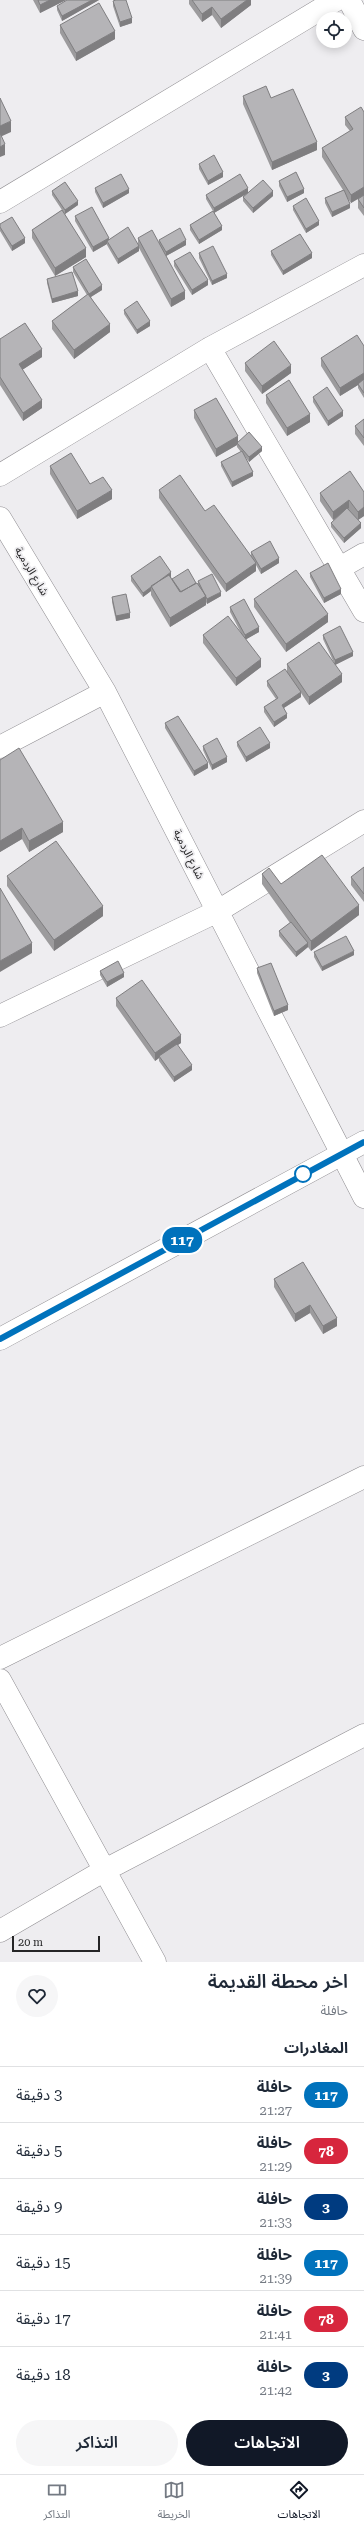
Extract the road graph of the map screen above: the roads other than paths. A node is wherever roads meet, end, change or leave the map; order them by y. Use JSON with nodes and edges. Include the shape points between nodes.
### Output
{"nodes":[{"id":1,"x":336,"y":0,"type":"edge"},
{"id":2,"x":349,"y":0,"type":"edge"},
{"id":3,"x":364,"y":29,"type":"edge"},
{"id":4,"x":0,"y":202,"type":"edge"},
{"id":5,"x":364,"y":264,"type":"edge"},
{"id":6,"x":210,"y":348,"type":"junction"},
{"id":7,"x":0,"y":475,"type":"edge"},
{"id":8,"x":0,"y":518,"type":"edge"},
{"id":9,"x":364,"y":554,"type":"edge"},
{"id":10,"x":338,"y":568,"type":"junction"},
{"id":11,"x":364,"y":611,"type":"edge"},
{"id":12,"x":105,"y":692,"type":"junction"},
{"id":13,"x":0,"y":747,"type":"edge"},
{"id":14,"x":364,"y":821,"type":"edge"},
{"id":15,"x":218,"y":911,"type":"junction"},
{"id":16,"x":0,"y":1016,"type":"edge"},
{"id":17,"x":364,"y":1142,"type":"edge"},
{"id":18,"x":341,"y":1154,"type":"junction"},
{"id":19,"x":364,"y":1197,"type":"edge"},
{"id":20,"x":0,"y":1339,"type":"edge"},
{"id":21,"x":364,"y":1477,"type":"edge"},
{"id":22,"x":0,"y":1658,"type":"edge"},
{"id":23,"x":0,"y":1680,"type":"edge"},
{"id":24,"x":364,"y":1735,"type":"edge"},
{"id":25,"x":105,"y":1870,"type":"junction"},
{"id":26,"x":0,"y":1931,"type":"edge"},
{"id":27,"x":155,"y":1962,"type":"edge"}],
"edges":[{"from":1,"to":4,"type":"street"},
{"from":2,"to":3,"type":"street"},
{"from":5,"to":6,"type":"street"},
{"from":6,"to":7,"type":"street"},
{"from":6,"to":10,"type":"street"},
{"from":8,"to":12,"type":"street","name":"شارع الردمية"},
{"from":9,"to":10,"type":"street"},
{"from":10,"to":11,"type":"street"},
{"from":12,"to":13,"type":"street"},
{"from":12,"to":15,"type":"street","name":"شارع الردمية"},
{"from":14,"to":15,"type":"street"},
{"from":15,"to":16,"type":"street"},
{"from":15,"to":18,"type":"street","name":"شارع الردمية"},
{"from":17,"to":18,"type":"street"},
{"from":18,"to":19,"type":"street","name":"شارع الردمية"},
{"from":18,"to":20,"type":"street"},
{"from":21,"to":22,"type":"street"},
{"from":23,"to":25,"type":"street"},
{"from":24,"to":25,"type":"street"},
{"from":25,"to":26,"type":"street"},
{"from":25,"to":27,"type":"street"}]}
